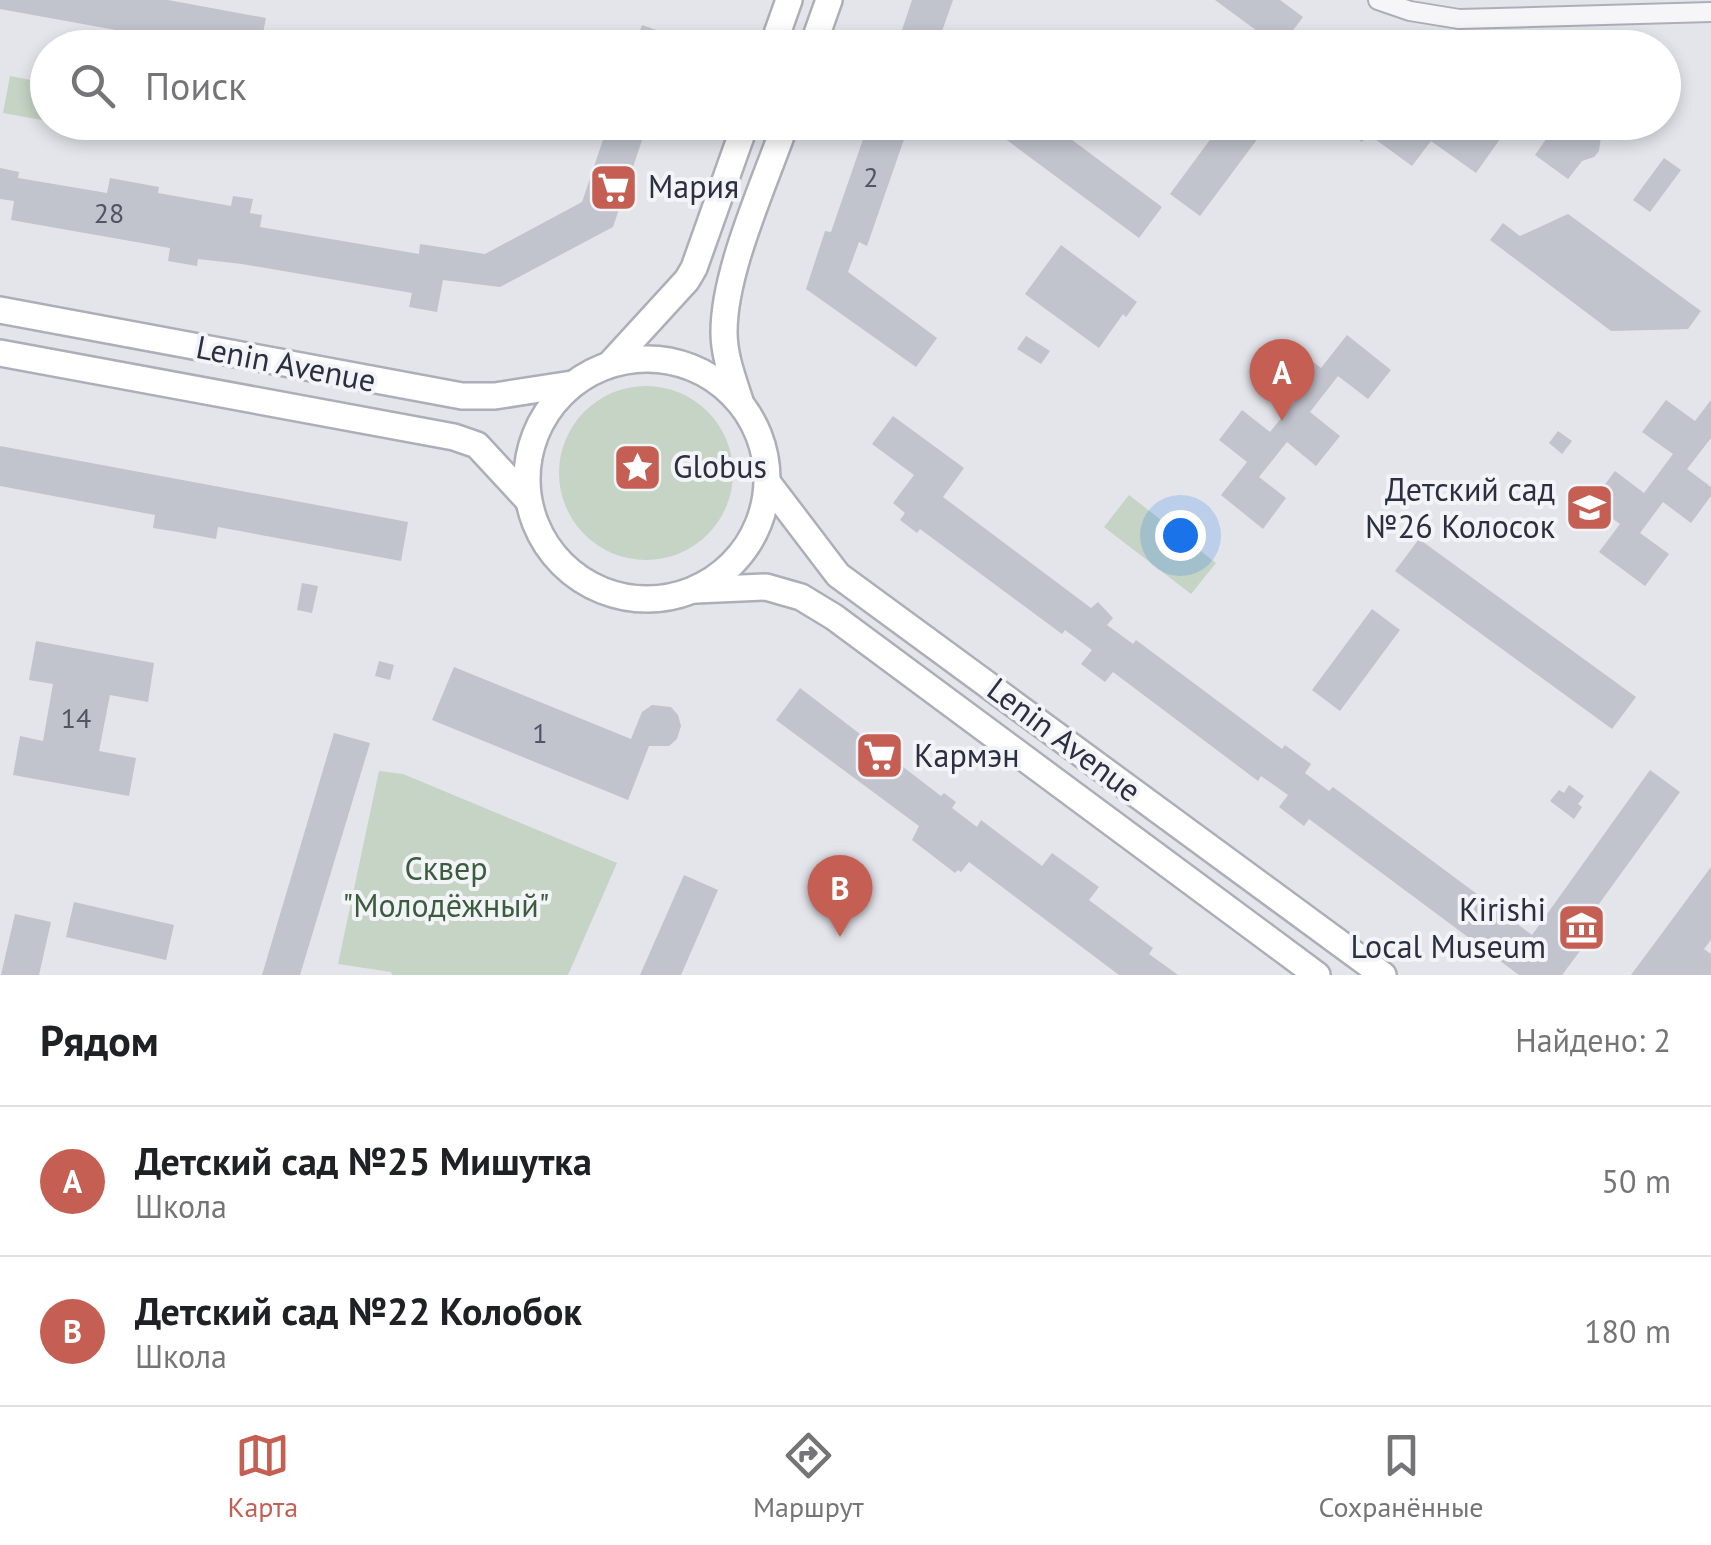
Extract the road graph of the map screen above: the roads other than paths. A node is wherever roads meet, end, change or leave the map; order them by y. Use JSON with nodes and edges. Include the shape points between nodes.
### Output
{"nodes":[{"id":1,"x":789,"y":0,"type":"edge"},
{"id":2,"x":829,"y":0,"type":"edge"},
{"id":3,"x":1378,"y":0,"type":"edge"},
{"id":4,"x":1711,"y":12,"type":"edge"},
{"id":5,"x":778,"y":30,"type":"edge"},
{"id":6,"x":818,"y":30,"type":"edge"},
{"id":7,"x":740,"y":140,"type":"edge"},
{"id":8,"x":780,"y":140,"type":"edge"},
{"id":9,"x":0,"y":310,"type":"edge"},
{"id":10,"x":0,"y":353,"type":"edge"},
{"id":11,"x":611,"y":363,"type":"junction"},
{"id":12,"x":572,"y":384,"type":"junction"},
{"id":13,"x":740,"y":401,"type":"junction"},
{"id":14,"x":768,"y":483,"type":"junction"},
{"id":15,"x":527,"y":499,"type":"junction"},
{"id":16,"x":696,"y":590,"type":"junction"},
{"id":17,"x":1317,"y":975,"type":"edge"},
{"id":18,"x":1383,"y":975,"type":"edge"}],
"edges":[{"from":1,"to":5,"type":"main road"},
{"from":2,"to":6,"type":"main road"},
{"from":3,"to":4,"type":"street","via":[[1459,19]]},
{"from":7,"to":11,"type":"main road","via":[[694,268]]},
{"from":8,"to":13,"type":"main road","via":[[726,306],[725,348]]},
{"from":9,"to":12,"type":"main road","name":"Lenin Avenue","via":[[462,396]]},
{"from":10,"to":15,"type":"main road","name":"Lenin Avenue","via":[[454,437],[477,445]]},
{"from":11,"to":12,"type":"main road"},
{"from":11,"to":13,"type":"main road","via":[[673,362],[703,372]]},
{"from":12,"to":15,"type":"main road","via":[[544,416],[528,456]]},
{"from":13,"to":14,"type":"main road","via":[[757,429]]},
{"from":14,"to":16,"type":"main road","via":[[758,527],[742,552]]},
{"from":14,"to":18,"type":"main road","name":"Lenin Avenue","via":[[838,576]]},
{"from":15,"to":16,"type":"main road","via":[[538,533],[582,582],[643,600]]},
{"from":16,"to":17,"type":"main road","name":"Lenin Avenue","via":[[766,587],[834,616]]}]}
